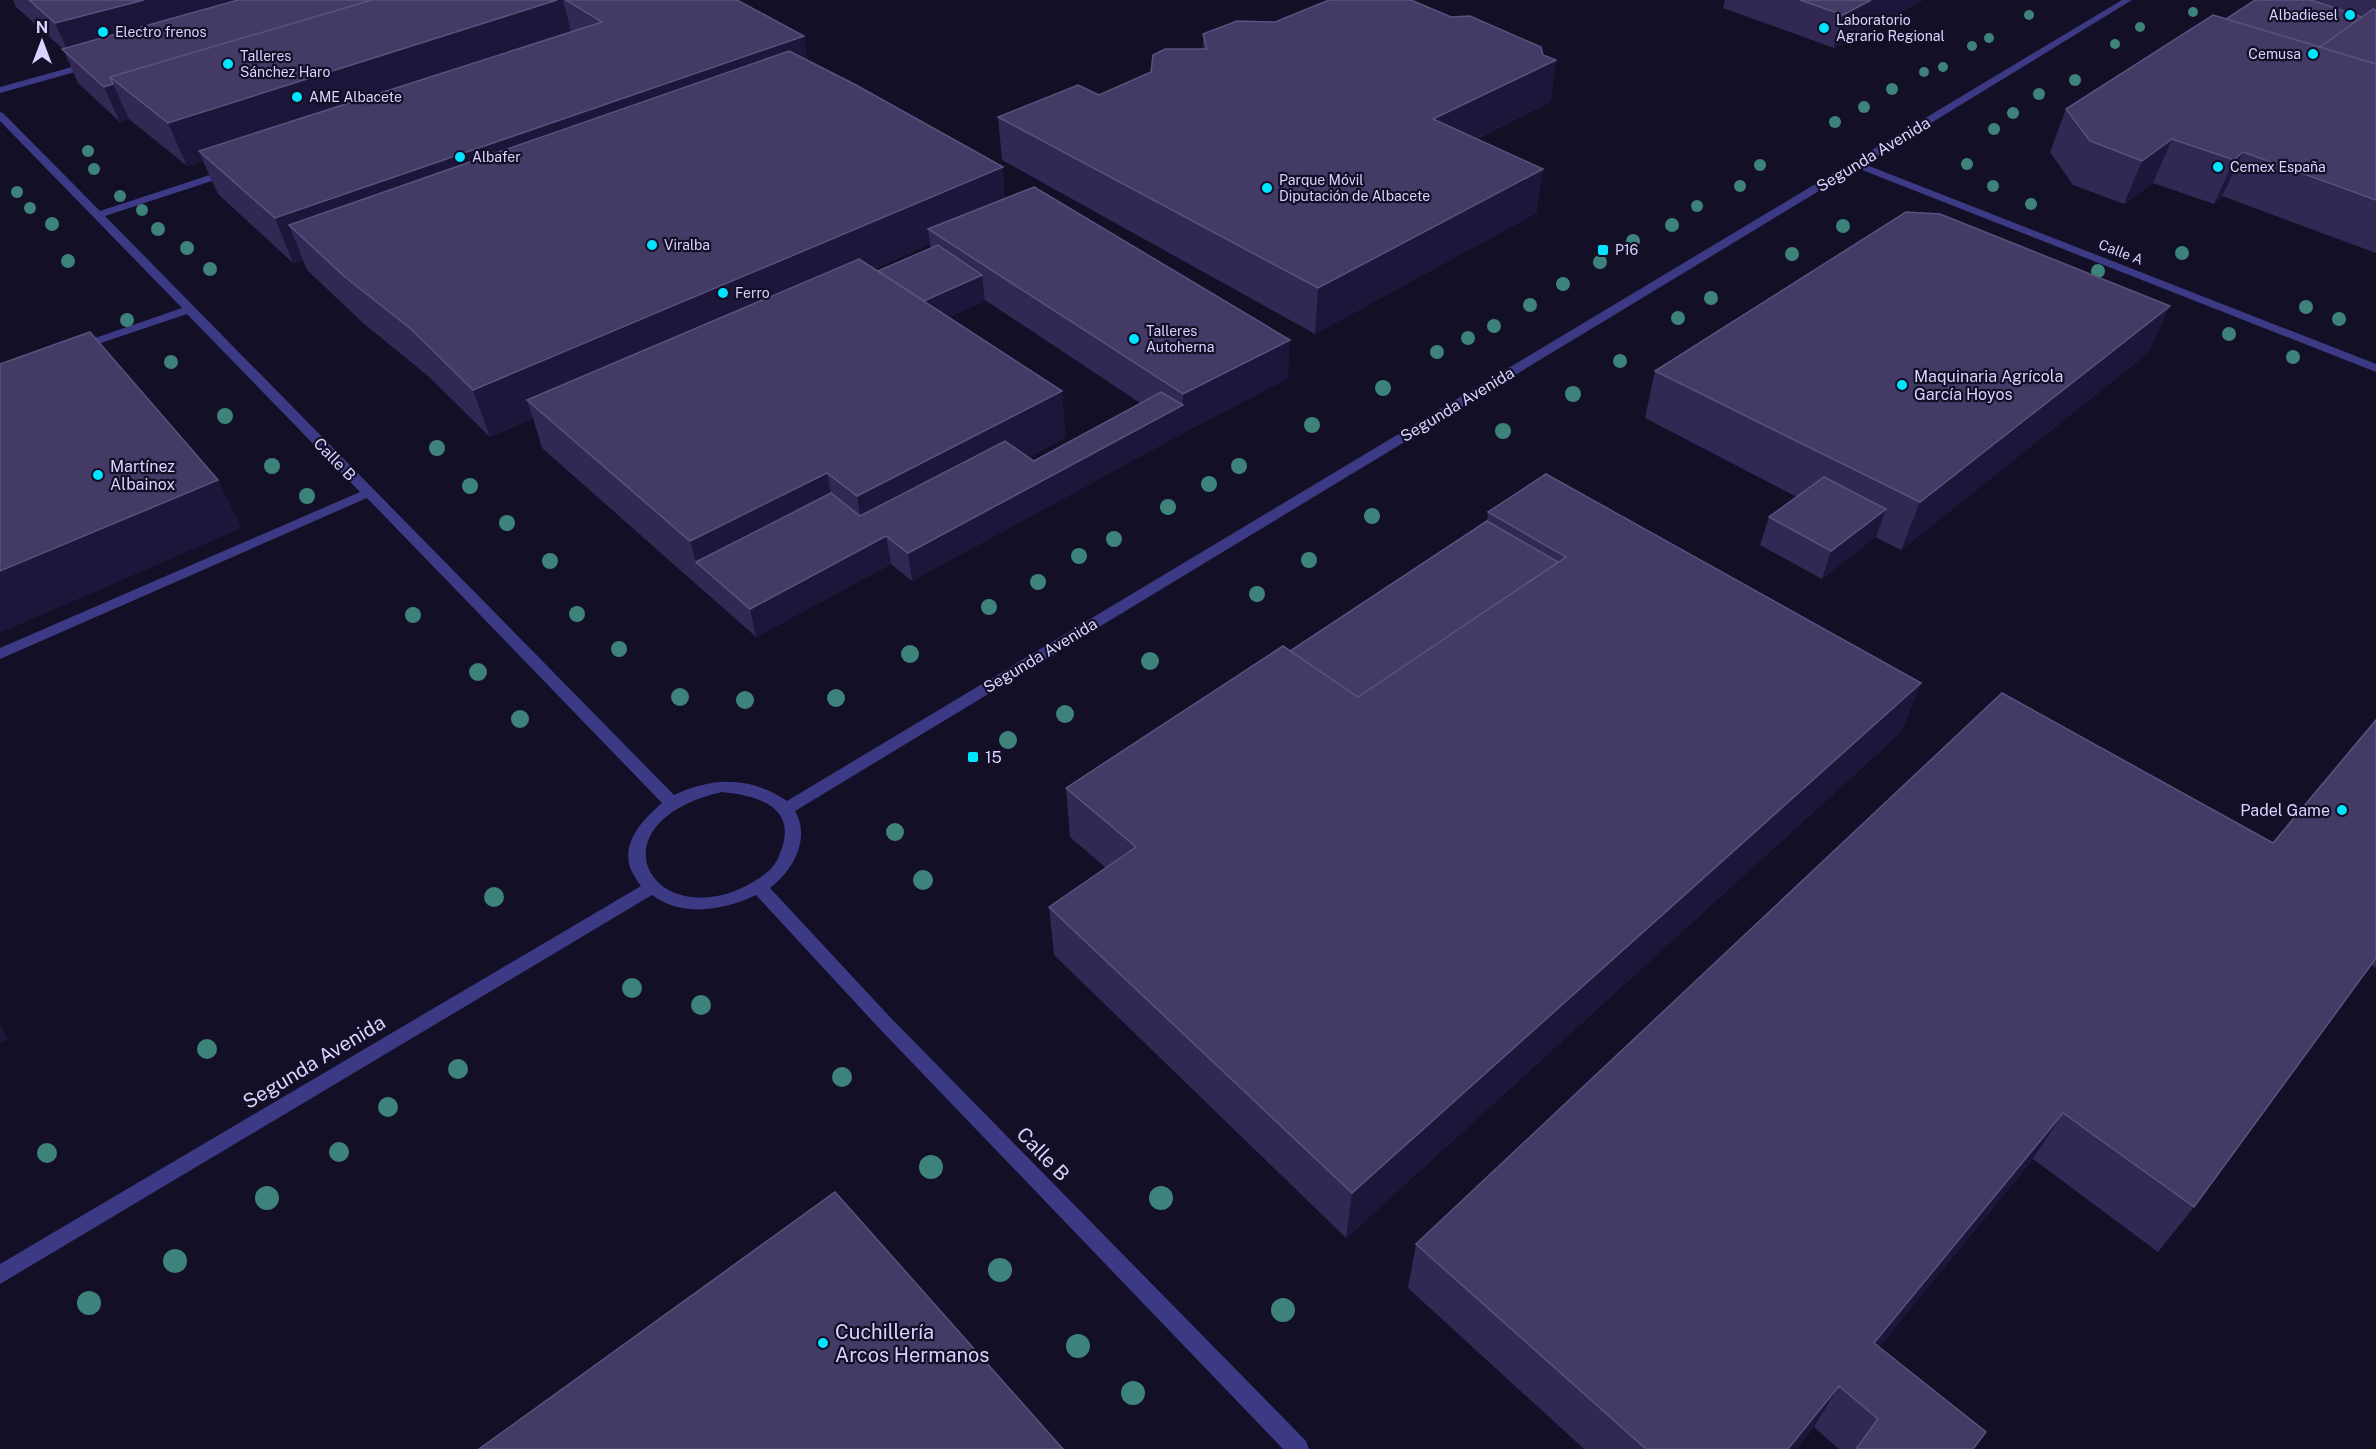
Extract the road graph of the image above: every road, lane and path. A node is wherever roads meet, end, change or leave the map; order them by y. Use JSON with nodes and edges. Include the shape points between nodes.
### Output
{"nodes":[{"id":1,"x":2128,"y":0,"type":"edge"},
{"id":2,"x":103,"y":61,"type":"edge"},
{"id":3,"x":0,"y":90,"type":"edge"},
{"id":4,"x":0,"y":115,"type":"edge"},
{"id":5,"x":1856,"y":164,"type":"junction"},
{"id":6,"x":243,"y":167,"type":"edge"},
{"id":7,"x":98,"y":215,"type":"junction"},
{"id":8,"x":189,"y":309,"type":"junction"},
{"id":9,"x":67,"y":352,"type":"edge"},
{"id":10,"x":2376,"y":368,"type":"edge"},
{"id":11,"x":368,"y":493,"type":"junction"},
{"id":12,"x":0,"y":654,"type":"edge"},
{"id":13,"x":672,"y":803,"type":"junction"},
{"id":14,"x":786,"y":809,"type":"junction"},
{"id":15,"x":759,"y":887,"type":"junction"},
{"id":16,"x":651,"y":888,"type":"junction"},
{"id":17,"x":0,"y":1275,"type":"edge"},
{"id":18,"x":1298,"y":1449,"type":"edge"}],
"edges":[{"from":1,"to":5,"type":"street","name":"Segunda Avenida"},
{"from":2,"to":3,"type":"street"},
{"from":4,"to":7,"type":"street","name":"Calle B"},
{"from":5,"to":10,"type":"street","name":"Calle A"},
{"from":5,"to":14,"type":"street","name":"Segunda Avenida"},
{"from":6,"to":7,"type":"street"},
{"from":7,"to":8,"type":"street","name":"Calle B"},
{"from":8,"to":9,"type":"street"},
{"from":8,"to":11,"type":"street","name":"Calle B"},
{"from":11,"to":12,"type":"street"},
{"from":11,"to":13,"type":"street","name":"Calle B"},
{"from":13,"to":14,"type":"street","via":[[722,786],[770,795]]},
{"from":13,"to":16,"type":"street","via":[[653,818],[640,836],[636,855],[640,873]]},
{"from":14,"to":15,"type":"street","via":[[794,828],[792,849],[780,869]]},
{"from":15,"to":16,"type":"street","via":[[731,899],[701,904],[673,900]]},
{"from":15,"to":18,"type":"street","name":"Calle B","via":[[883,1021]]},
{"from":16,"to":17,"type":"street","name":"Segunda Avenida"}]}
